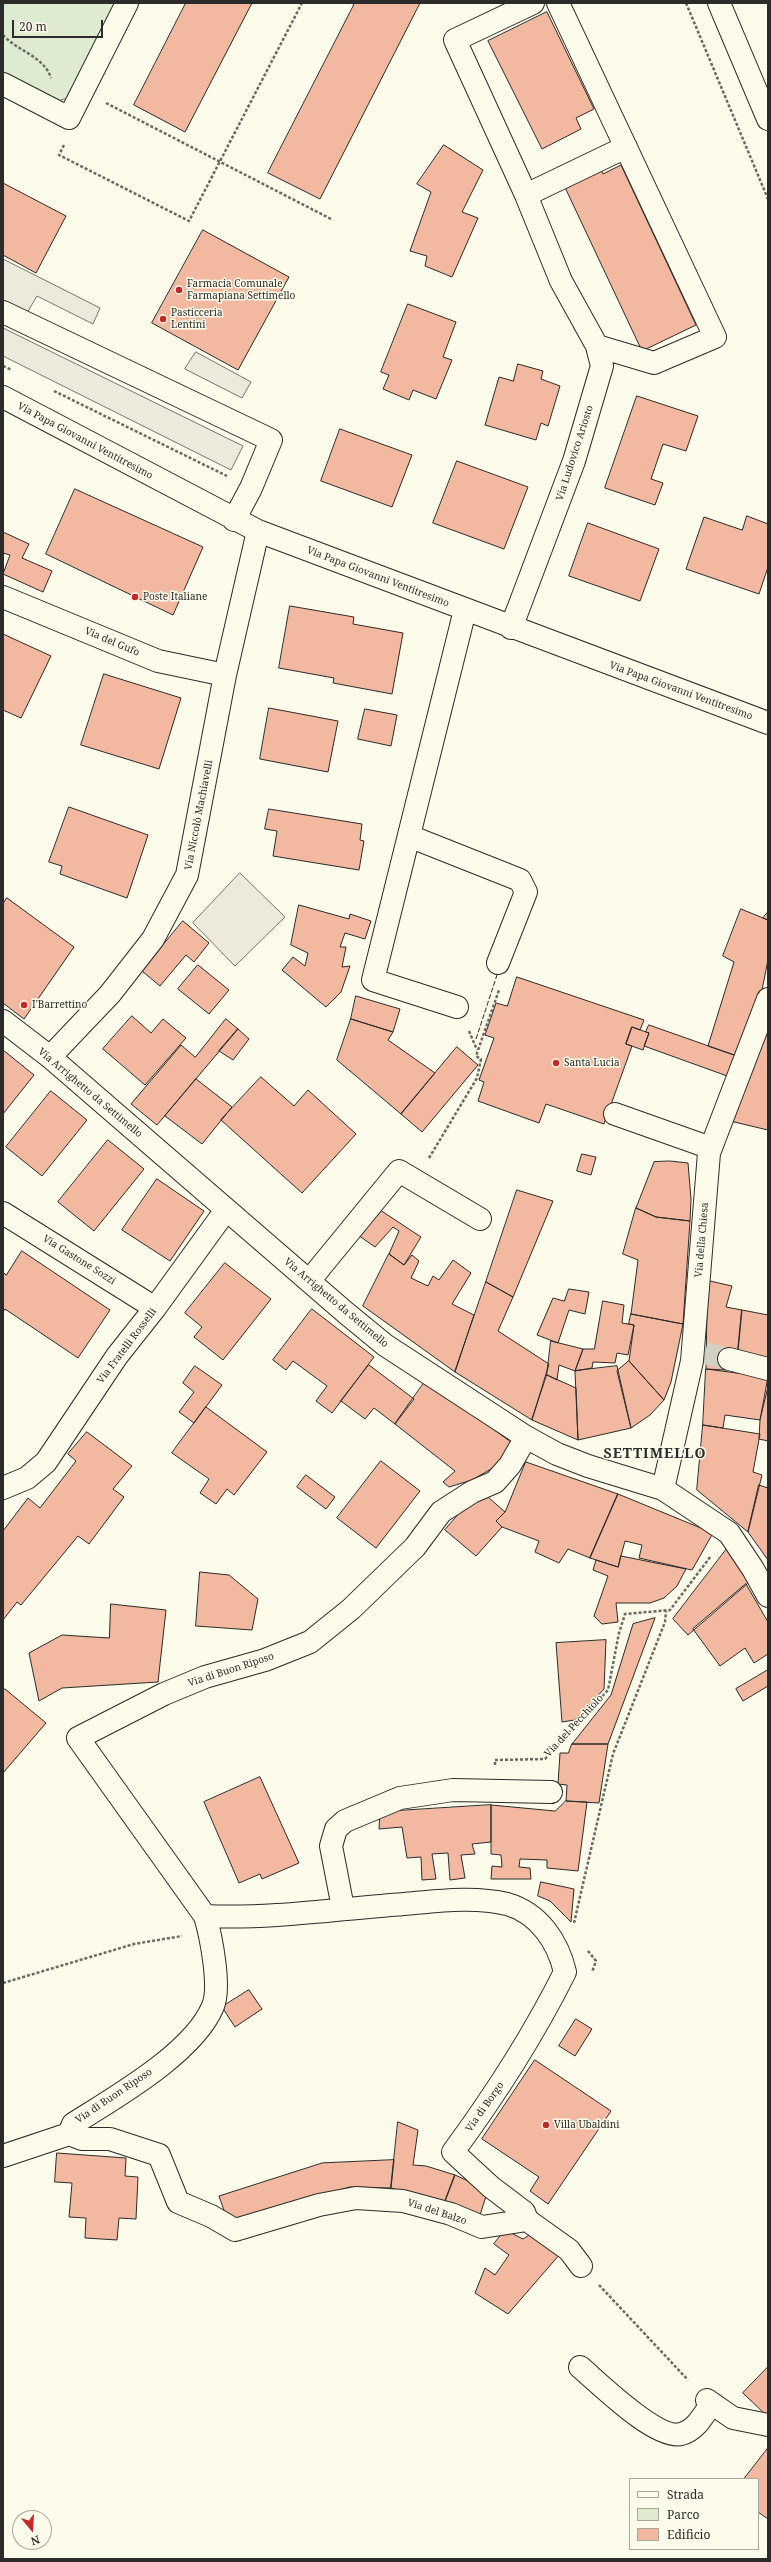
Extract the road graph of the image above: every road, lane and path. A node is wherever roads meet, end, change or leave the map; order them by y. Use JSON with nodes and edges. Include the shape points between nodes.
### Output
{"nodes":[{"id":1,"x":127,"y":3,"type":"edge"},
{"id":2,"x":302,"y":3,"type":"edge"},
{"id":3,"x":533,"y":3,"type":"edge"},
{"id":4,"x":558,"y":3,"type":"edge"},
{"id":5,"x":686,"y":3,"type":"edge"},
{"id":6,"x":719,"y":3,"type":"edge"},
{"id":7,"x":3,"y":35,"type":"edge"},
{"id":8,"x":3,"y":84,"type":"edge"},
{"id":9,"x":82,"y":91,"type":"junction"},
{"id":10,"x":61,"y":114,"type":"junction"},
{"id":11,"x":768,"y":119,"type":"edge"},
{"id":12,"x":626,"y":147,"type":"junction"},
{"id":13,"x":220,"y":162,"type":"junction"},
{"id":14,"x":526,"y":195,"type":"junction"},
{"id":15,"x":768,"y":199,"type":"edge"},
{"id":16,"x":331,"y":219,"type":"dead end"},
{"id":17,"x":3,"y":312,"type":"edge"},
{"id":18,"x":597,"y":346,"type":"junction"},
{"id":19,"x":3,"y":366,"type":"edge"},
{"id":20,"x":14,"y":372,"type":"dead end"},
{"id":21,"x":50,"y":389,"type":"dead end"},
{"id":22,"x":3,"y":397,"type":"edge"},
{"id":23,"x":251,"y":488,"type":"junction"},
{"id":24,"x":234,"y":520,"type":"junction"},
{"id":25,"x":258,"y":531,"type":"junction"},
{"id":26,"x":3,"y":597,"type":"edge"},
{"id":27,"x":465,"y":610,"type":"junction"},
{"id":28,"x":511,"y":628,"type":"junction"},
{"id":29,"x":226,"y":675,"type":"junction"},
{"id":30,"x":768,"y":723,"type":"edge"},
{"id":31,"x":409,"y":836,"type":"junction"},
{"id":32,"x":498,"y":963,"type":"dead end"},
{"id":33,"x":500,"y":986,"type":"dead end"},
{"id":34,"x":768,"y":1000,"type":"edge"},
{"id":35,"x":457,"y":1007,"type":"dead end"},
{"id":36,"x":3,"y":1021,"type":"edge"},
{"id":37,"x":50,"y":1057,"type":"junction"},
{"id":38,"x":615,"y":1114,"type":"dead end"},
{"id":39,"x":711,"y":1148,"type":"junction"},
{"id":40,"x":416,"y":1181,"type":"junction"},
{"id":41,"x":226,"y":1210,"type":"junction"},
{"id":42,"x":3,"y":1213,"type":"edge"},
{"id":43,"x":480,"y":1219,"type":"dead end"},
{"id":44,"x":308,"y":1281,"type":"junction"},
{"id":45,"x":155,"y":1308,"type":"junction"},
{"id":46,"x":729,"y":1359,"type":"tunnel mouth"},
{"id":47,"x":768,"y":1369,"type":"edge"},
{"id":48,"x":526,"y":1437,"type":"junction"},
{"id":49,"x":3,"y":1488,"type":"edge"},
{"id":50,"x":663,"y":1489,"type":"junction"},
{"id":51,"x":729,"y":1533,"type":"junction"},
{"id":52,"x":768,"y":1596,"type":"edge"},
{"id":53,"x":666,"y":1611,"type":"junction"},
{"id":54,"x":497,"y":1791,"type":"junction"},
{"id":55,"x":551,"y":1792,"type":"dead end"},
{"id":56,"x":343,"y":1908,"type":"junction"},
{"id":57,"x":207,"y":1923,"type":"junction"},
{"id":58,"x":573,"y":1926,"type":"dead end"},
{"id":59,"x":581,"y":1947,"type":"dead end"},
{"id":60,"x":588,"y":1979,"type":"dead end"},
{"id":61,"x":4,"y":1983,"type":"edge"},
{"id":62,"x":69,"y":2134,"type":"junction"},
{"id":63,"x":3,"y":2156,"type":"edge"},
{"id":64,"x":527,"y":2220,"type":"junction"},
{"id":65,"x":581,"y":2266,"type":"joint"},
{"id":66,"x":580,"y":2367,"type":"dead end"},
{"id":67,"x":709,"y":2402,"type":"junction"},
{"id":68,"x":768,"y":2424,"type":"edge"}],
"edges":[{"from":1,"to":9,"type":"street"},
{"from":2,"to":13,"type":"path"},
{"from":3,"to":14,"type":"street","name":"Via Ludovico Ariosto","via":[[454,40]]},
{"from":4,"to":12,"type":"street"},
{"from":5,"to":15,"type":"path"},
{"from":6,"to":11,"type":"street"},
{"from":7,"to":10,"type":"path","via":[[14,46],[42,63],[49,72]]},
{"from":8,"to":10,"type":"street"},
{"from":9,"to":10,"type":"street"},
{"from":9,"to":13,"type":"path"},
{"from":10,"to":13,"type":"path","via":[[71,132],[59,155],[189,221]]},
{"from":12,"to":14,"type":"street"},
{"from":12,"to":18,"type":"street","via":[[715,337],[654,363]]},
{"from":13,"to":16,"type":"path"},
{"from":14,"to":18,"type":"street","name":"Via Ludovico Ariosto","via":[[561,281]]},
{"from":17,"to":23,"type":"street","via":[[271,440]]},
{"from":18,"to":28,"type":"street","name":"Via Ludovico Ariosto","via":[[602,366],[574,461]]},
{"from":19,"to":20,"type":"path"},
{"from":21,"to":23,"type":"path"},
{"from":22,"to":24,"type":"street","name":"Via Papa Giovanni Ventitresimo"},
{"from":23,"to":24,"type":"street"},
{"from":24,"to":25,"type":"street","name":"Via Papa Giovanni Ventitresimo"},
{"from":25,"to":27,"type":"street","name":"Via Papa Giovanni Ventitresimo"},
{"from":25,"to":29,"type":"street","name":"Via Niccolò Machiavelli"},
{"from":26,"to":29,"type":"street","name":"Via del Gufo","via":[[158,661]]},
{"from":27,"to":28,"type":"street","name":"Via Papa Giovanni Ventitresimo"},
{"from":27,"to":31,"type":"street"},
{"from":28,"to":30,"type":"street","name":"Via Papa Giovanni Ventitresimo"},
{"from":29,"to":37,"type":"street","name":"Via Niccolò Machiavelli","via":[[187,875],[153,939],[110,994]]},
{"from":31,"to":32,"type":"street","via":[[520,880],[526,892]]},
{"from":31,"to":35,"type":"street","via":[[373,980]]},
{"from":33,"to":40,"type":"path","via":[[476,1056],[481,1059],[478,1078]]},
{"from":34,"to":39,"type":"street","name":"Via della Chiesa"},
{"from":36,"to":37,"type":"street","name":"Via Arrighetto da Settimello"},
{"from":37,"to":41,"type":"street","name":"Via Arrighetto da Settimello"},
{"from":38,"to":39,"type":"street"},
{"from":39,"to":50,"type":"street","name":"Via della Chiesa","via":[[699,1352]]},
{"from":40,"to":43,"type":"street"},
{"from":40,"to":44,"type":"street","via":[[399,1171]]},
{"from":41,"to":44,"type":"street","name":"Via Arrighetto da Settimello"},
{"from":41,"to":45,"type":"street","name":"Via Fratelli Rosselli"},
{"from":42,"to":45,"type":"street","name":"Via Gastone Sozzi"},
{"from":44,"to":48,"type":"street","name":"Via Arrighetto da Settimello","via":[[385,1345]]},
{"from":45,"to":49,"type":"street","name":"Via Fratelli Rosselli","via":[[117,1356],[46,1462],[27,1478]]},
{"from":46,"to":47,"type":"street"},
{"from":48,"to":50,"type":"street","name":"Via Arrighetto da Settimello","via":[[556,1454]]},
{"from":48,"to":57,"type":"street","name":"Via di Buon Riposo","via":[[510,1464],[495,1482],[472,1492],[441,1512],[415,1547],[351,1609],[310,1642],[164,1694],[78,1738]]},
{"from":50,"to":51,"type":"street","name":"Via Arrighetto da Settimello"},
{"from":51,"to":52,"type":"street","name":"Via Arrighetto da Settimello"},
{"from":51,"to":53,"type":"path","via":[[670,1610]]},
{"from":53,"to":54,"type":"path","name":"Via del Pecchiolo","via":[[625,1614],[608,1690],[545,1760],[495,1760]]},
{"from":53,"to":58,"type":"path","via":[[665,1622],[613,1754]]},
{"from":54,"to":55,"type":"street"},
{"from":54,"to":56,"type":"street","via":[[453,1790],[400,1798],[345,1820],[336,1829],[331,1846]]},
{"from":56,"to":57,"type":"street"},
{"from":56,"to":64,"type":"street","name":"Via di Borgo","via":[[459,1900],[507,1904],[534,1918],[552,1938],[564,1972],[525,2047],[492,2100],[453,2152],[491,2187],[524,2212]]},
{"from":57,"to":61,"type":"path"},
{"from":57,"to":62,"type":"street","name":"Via di Buon Riposo","via":[[215,1974],[213,2005],[197,2030],[143,2079],[73,2124]]},
{"from":59,"to":60,"type":"path","via":[[592,1954],[596,1961]]},
{"from":62,"to":63,"type":"street","name":"Via di Buon Riposo"},
{"from":62,"to":64,"type":"street","name":"Via del Balzo","via":[[82,2139],[110,2139],[159,2155],[178,2202],[235,2230],[320,2205],[356,2198],[403,2201],[450,2214],[482,2227]]},
{"from":64,"to":65,"type":"street","via":[[569,2250]]},
{"from":65,"to":67,"type":"path"},
{"from":66,"to":67,"type":"street","via":[[649,2424],[672,2434],[689,2431],[697,2424]]},
{"from":67,"to":68,"type":"street","via":[[733,2418]]}]}
